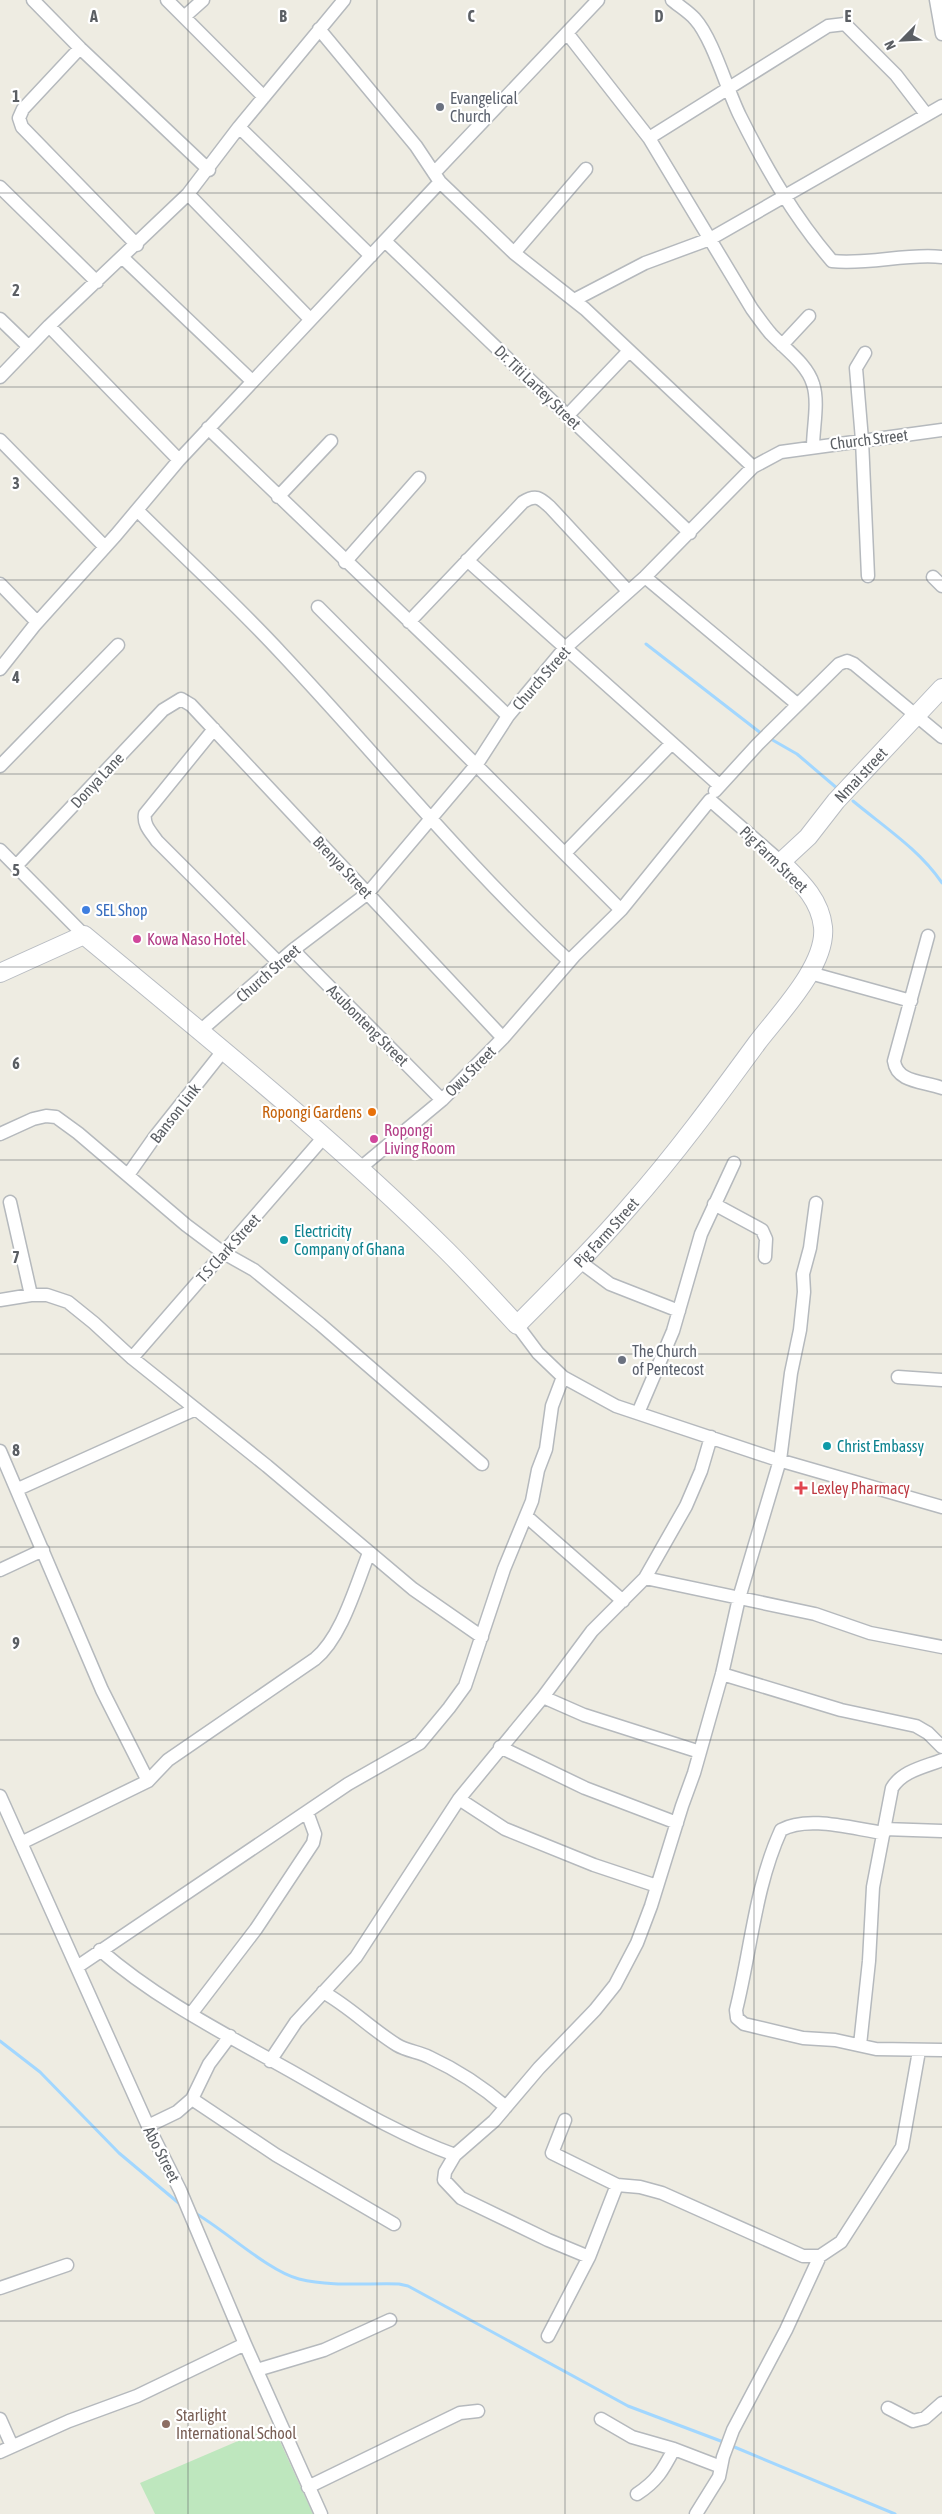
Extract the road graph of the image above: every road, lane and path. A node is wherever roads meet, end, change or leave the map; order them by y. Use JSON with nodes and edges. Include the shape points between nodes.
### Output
{"nodes":[{"id":1,"x":33,"y":0,"type":"edge"},
{"id":2,"x":167,"y":0,"type":"edge"},
{"id":3,"x":203,"y":0,"type":"edge"},
{"id":4,"x":344,"y":0,"type":"edge"},
{"id":5,"x":598,"y":0,"type":"edge"},
{"id":6,"x":672,"y":0,"type":"edge"},
{"id":7,"x":936,"y":0,"type":"edge"},
{"id":8,"x":184,"y":17,"type":"junction"},
{"id":9,"x":319,"y":29,"type":"junction"},
{"id":10,"x":566,"y":33,"type":"junction"},
{"id":11,"x":942,"y":34,"type":"edge"},
{"id":12,"x":80,"y":48,"type":"junction"},
{"id":13,"x":727,"y":90,"type":"junction"},
{"id":14,"x":264,"y":97,"type":"junction"},
{"id":15,"x":942,"y":106,"type":"edge"},
{"id":16,"x":926,"y":114,"type":"junction"},
{"id":17,"x":240,"y":127,"type":"junction"},
{"id":18,"x":650,"y":138,"type":"junction"},
{"id":19,"x":586,"y":169,"type":"dead end"},
{"id":20,"x":209,"y":170,"type":"junction"},
{"id":21,"x":437,"y":178,"type":"junction"},
{"id":22,"x":0,"y":187,"type":"edge"},
{"id":23,"x":188,"y":194,"type":"junction"},
{"id":24,"x":784,"y":197,"type":"junction"},
{"id":25,"x":710,"y":239,"type":"junction"},
{"id":26,"x":386,"y":242,"type":"junction"},
{"id":27,"x":137,"y":245,"type":"junction"},
{"id":28,"x":514,"y":253,"type":"junction"},
{"id":29,"x":371,"y":256,"type":"junction"},
{"id":30,"x":123,"y":258,"type":"junction"},
{"id":31,"x":942,"y":258,"type":"edge"},
{"id":32,"x":97,"y":282,"type":"junction"},
{"id":33,"x":574,"y":300,"type":"junction"},
{"id":34,"x":809,"y":316,"type":"dead end"},
{"id":35,"x":310,"y":319,"type":"junction"},
{"id":36,"x":0,"y":320,"type":"edge"},
{"id":37,"x":49,"y":326,"type":"junction"},
{"id":38,"x":782,"y":345,"type":"junction"},
{"id":39,"x":29,"y":347,"type":"junction"},
{"id":40,"x":629,"y":351,"type":"junction"},
{"id":41,"x":865,"y":353,"type":"dead end"},
{"id":42,"x":0,"y":377,"type":"edge"},
{"id":43,"x":252,"y":381,"type":"junction"},
{"id":44,"x":568,"y":415,"type":"junction"},
{"id":45,"x":208,"y":428,"type":"junction"},
{"id":46,"x":942,"y":430,"type":"edge"},
{"id":47,"x":0,"y":440,"type":"edge"},
{"id":48,"x":862,"y":440,"type":"junction"},
{"id":49,"x":331,"y":441,"type":"dead end"},
{"id":50,"x":812,"y":447,"type":"junction"},
{"id":51,"x":179,"y":460,"type":"junction"},
{"id":52,"x":753,"y":467,"type":"junction"},
{"id":53,"x":419,"y":478,"type":"dead end"},
{"id":54,"x":278,"y":497,"type":"junction"},
{"id":55,"x":137,"y":510,"type":"junction"},
{"id":56,"x":690,"y":533,"type":"junction"},
{"id":57,"x":105,"y":547,"type":"junction"},
{"id":58,"x":467,"y":560,"type":"junction"},
{"id":59,"x":346,"y":562,"type":"junction"},
{"id":60,"x":868,"y":576,"type":"dead end"},
{"id":61,"x":645,"y":577,"type":"junction"},
{"id":62,"x":0,"y":584,"type":"edge"},
{"id":63,"x":628,"y":591,"type":"junction"},
{"id":64,"x":318,"y":607,"type":"dead end"},
{"id":65,"x":37,"y":622,"type":"junction"},
{"id":66,"x":408,"y":622,"type":"junction"},
{"id":67,"x":118,"y":645,"type":"dead end"},
{"id":68,"x":564,"y":649,"type":"junction"},
{"id":69,"x":0,"y":669,"type":"edge"},
{"id":70,"x":942,"y":688,"type":"edge"},
{"id":71,"x":181,"y":699,"type":"joint"},
{"id":72,"x":797,"y":704,"type":"junction"},
{"id":73,"x":917,"y":715,"type":"junction"},
{"id":74,"x":508,"y":716,"type":"junction"},
{"id":75,"x":214,"y":730,"type":"junction"},
{"id":76,"x":942,"y":737,"type":"edge"},
{"id":77,"x":672,"y":743,"type":"junction"},
{"id":78,"x":477,"y":764,"type":"junction"},
{"id":79,"x":0,"y":766,"type":"edge"},
{"id":80,"x":719,"y":785,"type":"junction"},
{"id":81,"x":710,"y":800,"type":"junction"},
{"id":82,"x":429,"y":818,"type":"junction"},
{"id":83,"x":0,"y":850,"type":"edge"},
{"id":84,"x":565,"y":853,"type":"junction"},
{"id":85,"x":782,"y":862,"type":"junction"},
{"id":86,"x":17,"y":866,"type":"junction"},
{"id":87,"x":368,"y":893,"type":"junction"},
{"id":88,"x":621,"y":910,"type":"junction"},
{"id":89,"x":84,"y":935,"type":"junction"},
{"id":90,"x":928,"y":936,"type":"dead end"},
{"id":91,"x":293,"y":950,"type":"junction"},
{"id":92,"x":569,"y":961,"type":"junction"},
{"id":93,"x":279,"y":963,"type":"junction"},
{"id":94,"x":0,"y":973,"type":"edge"},
{"id":95,"x":810,"y":973,"type":"junction"},
{"id":96,"x":911,"y":1000,"type":"junction"},
{"id":97,"x":200,"y":1032,"type":"junction"},
{"id":98,"x":503,"y":1038,"type":"junction"},
{"id":99,"x":223,"y":1052,"type":"junction"},
{"id":100,"x":942,"y":1088,"type":"edge"},
{"id":101,"x":442,"y":1100,"type":"junction"},
{"id":102,"x":0,"y":1134,"type":"edge"},
{"id":103,"x":323,"y":1138,"type":"junction"},
{"id":104,"x":734,"y":1163,"type":"dead end"},
{"id":105,"x":358,"y":1169,"type":"junction"},
{"id":106,"x":128,"y":1175,"type":"junction"},
{"id":107,"x":10,"y":1202,"type":"dead end"},
{"id":108,"x":816,"y":1203,"type":"dead end"},
{"id":109,"x":714,"y":1204,"type":"junction"},
{"id":110,"x":222,"y":1252,"type":"junction"},
{"id":111,"x":765,"y":1257,"type":"dead end"},
{"id":112,"x":579,"y":1261,"type":"junction"},
{"id":113,"x":31,"y":1295,"type":"junction"},
{"id":114,"x":0,"y":1300,"type":"edge"},
{"id":115,"x":679,"y":1311,"type":"junction"},
{"id":116,"x":517,"y":1325,"type":"junction"},
{"id":117,"x":132,"y":1358,"type":"junction"},
{"id":118,"x":898,"y":1377,"type":"dead end"},
{"id":119,"x":563,"y":1378,"type":"junction"},
{"id":120,"x":942,"y":1380,"type":"edge"},
{"id":121,"x":196,"y":1410,"type":"junction"},
{"id":122,"x":638,"y":1414,"type":"junction"},
{"id":123,"x":711,"y":1437,"type":"junction"},
{"id":124,"x":0,"y":1452,"type":"edge"},
{"id":125,"x":780,"y":1460,"type":"junction"},
{"id":126,"x":482,"y":1464,"type":"dead end"},
{"id":127,"x":18,"y":1489,"type":"junction"},
{"id":128,"x":942,"y":1507,"type":"edge"},
{"id":129,"x":526,"y":1516,"type":"junction"},
{"id":130,"x":42,"y":1550,"type":"junction"},
{"id":131,"x":369,"y":1553,"type":"junction"},
{"id":132,"x":0,"y":1570,"type":"edge"},
{"id":133,"x":645,"y":1578,"type":"junction"},
{"id":134,"x":740,"y":1598,"type":"junction"},
{"id":135,"x":623,"y":1601,"type":"junction"},
{"id":136,"x":482,"y":1637,"type":"junction"},
{"id":137,"x":942,"y":1647,"type":"edge"},
{"id":138,"x":722,"y":1674,"type":"junction"},
{"id":139,"x":543,"y":1697,"type":"junction"},
{"id":140,"x":500,"y":1747,"type":"junction"},
{"id":141,"x":942,"y":1748,"type":"edge"},
{"id":142,"x":700,"y":1752,"type":"junction"},
{"id":143,"x":942,"y":1760,"type":"edge"},
{"id":144,"x":148,"y":1781,"type":"junction"},
{"id":145,"x":459,"y":1799,"type":"junction"},
{"id":146,"x":1,"y":1801,"type":"edge"},
{"id":147,"x":306,"y":1812,"type":"junction"},
{"id":148,"x":677,"y":1823,"type":"junction"},
{"id":149,"x":884,"y":1831,"type":"junction"},
{"id":150,"x":942,"y":1831,"type":"edge"},
{"id":151,"x":21,"y":1843,"type":"junction"},
{"id":152,"x":657,"y":1886,"type":"junction"},
{"id":153,"x":100,"y":1950,"type":"junction"},
{"id":154,"x":77,"y":1967,"type":"junction"},
{"id":155,"x":323,"y":1992,"type":"junction"},
{"id":156,"x":191,"y":2014,"type":"junction"},
{"id":157,"x":230,"y":2036,"type":"junction"},
{"id":158,"x":860,"y":2045,"type":"junction"},
{"id":159,"x":942,"y":2050,"type":"edge"},
{"id":160,"x":919,"y":2051,"type":"junction"},
{"id":161,"x":270,"y":2061,"type":"junction"},
{"id":162,"x":192,"y":2100,"type":"junction"},
{"id":163,"x":506,"y":2107,"type":"junction"},
{"id":164,"x":565,"y":2120,"type":"dead end"},
{"id":165,"x":148,"y":2126,"type":"junction"},
{"id":166,"x":455,"y":2155,"type":"junction"},
{"id":167,"x":617,"y":2185,"type":"junction"},
{"id":168,"x":394,"y":2224,"type":"dead end"},
{"id":169,"x":820,"y":2256,"type":"junction"},
{"id":170,"x":589,"y":2257,"type":"junction"},
{"id":171,"x":66,"y":2265,"type":"dead end"},
{"id":172,"x":0,"y":2288,"type":"edge"},
{"id":173,"x":390,"y":2320,"type":"dead end"},
{"id":174,"x":548,"y":2336,"type":"dead end"},
{"id":175,"x":245,"y":2344,"type":"junction"},
{"id":176,"x":257,"y":2370,"type":"junction"},
{"id":177,"x":942,"y":2402,"type":"edge"},
{"id":178,"x":888,"y":2408,"type":"dead end"},
{"id":179,"x":478,"y":2411,"type":"dead end"},
{"id":180,"x":0,"y":2419,"type":"edge"},
{"id":181,"x":601,"y":2419,"type":"dead end"},
{"id":182,"x":12,"y":2446,"type":"junction"},
{"id":183,"x":674,"y":2449,"type":"junction"},
{"id":184,"x":0,"y":2452,"type":"edge"},
{"id":185,"x":722,"y":2462,"type":"junction"},
{"id":186,"x":308,"y":2487,"type":"junction"},
{"id":187,"x":637,"y":2494,"type":"dead end"},
{"id":188,"x":321,"y":2514,"type":"edge"},
{"id":189,"x":696,"y":2514,"type":"edge"}],
"edges":[{"from":1,"to":12,"type":"street"},
{"from":2,"to":8,"type":"street"},
{"from":3,"to":8,"type":"street"},
{"from":4,"to":9,"type":"street"},
{"from":5,"to":10,"type":"street"},
{"from":6,"to":13,"type":"street","via":[[695,19],[705,33]]},
{"from":7,"to":11,"type":"street"},
{"from":8,"to":14,"type":"street"},
{"from":9,"to":14,"type":"street"},
{"from":9,"to":21,"type":"street","via":[[416,146]]},
{"from":10,"to":18,"type":"street"},
{"from":10,"to":21,"type":"street"},
{"from":12,"to":20,"type":"street"},
{"from":12,"to":27,"type":"street","via":[[23,109],[19,118],[22,127]]},
{"from":13,"to":16,"type":"street","via":[[828,26],[845,24],[896,75]]},
{"from":13,"to":18,"type":"street"},
{"from":13,"to":24,"type":"street"},
{"from":14,"to":17,"type":"street"},
{"from":15,"to":16,"type":"street"},
{"from":16,"to":24,"type":"street"},
{"from":17,"to":20,"type":"street"},
{"from":17,"to":29,"type":"street"},
{"from":18,"to":25,"type":"street"},
{"from":19,"to":28,"type":"street"},
{"from":20,"to":23,"type":"street"},
{"from":21,"to":26,"type":"street"},
{"from":21,"to":28,"type":"street"},
{"from":22,"to":32,"type":"street"},
{"from":23,"to":27,"type":"street"},
{"from":23,"to":35,"type":"street"},
{"from":24,"to":25,"type":"street"},
{"from":24,"to":31,"type":"street","via":[[832,260],[845,262],[914,256]]},
{"from":25,"to":33,"type":"street","via":[[645,263]]},
{"from":25,"to":38,"type":"street","via":[[748,303]]},
{"from":26,"to":29,"type":"street"},
{"from":26,"to":44,"type":"street","name":"Dr. Titi Lartey Street"},
{"from":27,"to":30,"type":"street"},
{"from":28,"to":33,"type":"street"},
{"from":29,"to":35,"type":"street"},
{"from":30,"to":32,"type":"street"},
{"from":30,"to":43,"type":"street"},
{"from":32,"to":37,"type":"street"},
{"from":33,"to":40,"type":"street"},
{"from":34,"to":38,"type":"street"},
{"from":35,"to":43,"type":"street"},
{"from":36,"to":39,"type":"street"},
{"from":37,"to":39,"type":"street"},
{"from":37,"to":51,"type":"street"},
{"from":38,"to":50,"type":"street","via":[[796,358],[814,385]]},
{"from":39,"to":42,"type":"street"},
{"from":40,"to":44,"type":"street"},
{"from":40,"to":52,"type":"street"},
{"from":41,"to":48,"type":"street","via":[[856,368]]},
{"from":43,"to":45,"type":"street"},
{"from":44,"to":56,"type":"street","name":"Dr. Titi Lartey Street"},
{"from":45,"to":51,"type":"street"},
{"from":45,"to":54,"type":"street"},
{"from":46,"to":48,"type":"street","name":"Church Street"},
{"from":47,"to":57,"type":"street"},
{"from":48,"to":50,"type":"street","name":"Church Street"},
{"from":48,"to":60,"type":"street"},
{"from":49,"to":54,"type":"street"},
{"from":50,"to":52,"type":"street","name":"Church Street","via":[[781,452]]},
{"from":51,"to":55,"type":"street"},
{"from":52,"to":56,"type":"street","name":"Church Street"},
{"from":53,"to":59,"type":"street"},
{"from":54,"to":59,"type":"street"},
{"from":55,"to":57,"type":"street"},
{"from":55,"to":82,"type":"street","via":[[282,653]]},
{"from":56,"to":61,"type":"street","name":"Church Street"},
{"from":57,"to":65,"type":"street"},
{"from":58,"to":63,"type":"street","via":[[523,502],[532,496],[539,497]]},
{"from":58,"to":66,"type":"street"},
{"from":58,"to":68,"type":"street"},
{"from":59,"to":66,"type":"street"},
{"from":61,"to":63,"type":"street","name":"Church Street"},
{"from":61,"to":72,"type":"street"},
{"from":62,"to":65,"type":"street"},
{"from":63,"to":68,"type":"street","name":"Church Street"},
{"from":64,"to":78,"type":"street"},
{"from":65,"to":69,"type":"street"},
{"from":66,"to":74,"type":"street"},
{"from":67,"to":79,"type":"street"},
{"from":68,"to":74,"type":"street","name":"Church Street"},
{"from":68,"to":77,"type":"street"},
{"from":70,"to":73,"type":"street","name":"Nmai street"},
{"from":71,"to":75,"type":"street","name":"Brenya Street"},
{"from":71,"to":86,"type":"street","name":"Donya Lane","via":[[162,710]]},
{"from":72,"to":73,"type":"street","via":[[839,664],[847,661]]},
{"from":72,"to":80,"type":"street"},
{"from":73,"to":76,"type":"street"},
{"from":73,"to":85,"type":"street","name":"Nmai street"},
{"from":74,"to":78,"type":"street","name":"Church Street"},
{"from":75,"to":87,"type":"street","name":"Brenya Street"},
{"from":75,"to":93,"type":"street","via":[[145,814],[144,820],[157,840]]},
{"from":77,"to":80,"type":"street"},
{"from":77,"to":84,"type":"street"},
{"from":78,"to":82,"type":"street","name":"Church Street"},
{"from":78,"to":84,"type":"street"},
{"from":80,"to":81,"type":"street"},
{"from":81,"to":85,"type":"street","name":"Pig Farm Street"},
{"from":81,"to":88,"type":"street"},
{"from":82,"to":87,"type":"street","name":"Church Street"},
{"from":82,"to":92,"type":"street"},
{"from":83,"to":86,"type":"street"},
{"from":84,"to":88,"type":"street"},
{"from":85,"to":95,"type":"street","name":"Pig Farm Street","via":[[807,887],[818,907],[823,928],[821,947]]},
{"from":86,"to":89,"type":"street"},
{"from":87,"to":91,"type":"street","name":"Church Street"},
{"from":87,"to":98,"type":"street","name":"Brenya Street"},
{"from":88,"to":92,"type":"street"},
{"from":89,"to":94,"type":"street"},
{"from":89,"to":97,"type":"street"},
{"from":90,"to":96,"type":"street"},
{"from":91,"to":93,"type":"street","name":"Church Street"},
{"from":91,"to":101,"type":"street","name":"Asubonteng Street"},
{"from":92,"to":98,"type":"street","name":"Owu Street"},
{"from":93,"to":97,"type":"street","name":"Church Street"},
{"from":95,"to":96,"type":"street"},
{"from":95,"to":112,"type":"street","name":"Pig Farm Street","via":[[678,1147],[629,1208]]},
{"from":96,"to":100,"type":"street","via":[[894,1061],[895,1071],[901,1077]]},
{"from":97,"to":99,"type":"street"},
{"from":98,"to":101,"type":"street","name":"Owu Street"},
{"from":99,"to":103,"type":"street"},
{"from":99,"to":106,"type":"street","name":"Banson Link"},
{"from":101,"to":105,"type":"street","name":"Owu Street"},
{"from":102,"to":106,"type":"street","via":[[33,1119],[56,1117]]},
{"from":103,"to":105,"type":"street"},
{"from":103,"to":110,"type":"street","name":"T.S Clark Street"},
{"from":104,"to":109,"type":"street"},
{"from":105,"to":116,"type":"street","via":[[446,1251]]},
{"from":106,"to":110,"type":"street"},
{"from":107,"to":113,"type":"street"},
{"from":108,"to":125,"type":"street","via":[[803,1274],[800,1330]]},
{"from":109,"to":111,"type":"street","via":[[762,1230],[766,1240]]},
{"from":109,"to":115,"type":"street","via":[[689,1272]]},
{"from":110,"to":117,"type":"street","name":"T.S Clark Street"},
{"from":110,"to":126,"type":"street","via":[[254,1270]]},
{"from":112,"to":115,"type":"street","via":[[610,1284]]},
{"from":112,"to":116,"type":"street","name":"Pig Farm Street"},
{"from":113,"to":114,"type":"street"},
{"from":113,"to":117,"type":"street","via":[[48,1295],[68,1302]]},
{"from":115,"to":122,"type":"street"},
{"from":116,"to":119,"type":"street"},
{"from":117,"to":121,"type":"street"},
{"from":118,"to":120,"type":"street"},
{"from":119,"to":122,"type":"street"},
{"from":119,"to":129,"type":"street","via":[[552,1406],[546,1449]]},
{"from":121,"to":127,"type":"street"},
{"from":121,"to":131,"type":"street"},
{"from":122,"to":123,"type":"street"},
{"from":123,"to":125,"type":"street"},
{"from":123,"to":133,"type":"street","via":[[686,1506]]},
{"from":124,"to":127,"type":"street"},
{"from":125,"to":128,"type":"street"},
{"from":125,"to":134,"type":"street"},
{"from":127,"to":130,"type":"street"},
{"from":129,"to":135,"type":"street"},
{"from":129,"to":136,"type":"street","via":[[504,1569]]},
{"from":130,"to":132,"type":"street"},
{"from":130,"to":144,"type":"street","via":[[102,1690]]},
{"from":131,"to":136,"type":"street","via":[[413,1589]]},
{"from":131,"to":144,"type":"street","via":[[336,1632],[323,1653],[168,1760]]},
{"from":133,"to":134,"type":"street"},
{"from":133,"to":135,"type":"street"},
{"from":134,"to":137,"type":"street","via":[[815,1614],[870,1633]]},
{"from":134,"to":138,"type":"street"},
{"from":135,"to":139,"type":"street","via":[[592,1631]]},
{"from":136,"to":147,"type":"street","via":[[465,1686],[420,1743]]},
{"from":138,"to":141,"type":"street","via":[[841,1710],[916,1726]]},
{"from":138,"to":142,"type":"street"},
{"from":139,"to":140,"type":"street"},
{"from":139,"to":142,"type":"street","via":[[584,1715]]},
{"from":140,"to":145,"type":"street"},
{"from":140,"to":148,"type":"street","via":[[585,1788]]},
{"from":142,"to":148,"type":"street"},
{"from":143,"to":149,"type":"street","via":[[905,1774],[896,1781]]},
{"from":144,"to":151,"type":"street"},
{"from":145,"to":152,"type":"street","via":[[520,1836]]},
{"from":145,"to":155,"type":"street","via":[[356,1957]]},
{"from":146,"to":151,"type":"street","name":"Abo Street"},
{"from":147,"to":153,"type":"street"},
{"from":147,"to":156,"type":"street","via":[[315,1834],[313,1843],[256,1929]]},
{"from":148,"to":152,"type":"street"},
{"from":149,"to":150,"type":"street"},
{"from":149,"to":158,"type":"street","via":[[873,1887]]},
{"from":149,"to":158,"type":"street","via":[[814,1822],[790,1825],[781,1830],[755,1911],[736,2010],[744,2024]]},
{"from":151,"to":154,"type":"street","name":"Abo Street"},
{"from":152,"to":163,"type":"street","via":[[636,1943],[615,1984]]},
{"from":153,"to":154,"type":"street"},
{"from":153,"to":156,"type":"street"},
{"from":154,"to":165,"type":"street","name":"Abo Street"},
{"from":155,"to":161,"type":"street","via":[[296,2022]]},
{"from":155,"to":163,"type":"street","via":[[345,2004],[366,2024],[398,2046],[459,2073]]},
{"from":156,"to":157,"type":"street"},
{"from":157,"to":161,"type":"street"},
{"from":157,"to":162,"type":"street","via":[[209,2064]]},
{"from":158,"to":160,"type":"street"},
{"from":159,"to":160,"type":"street"},
{"from":160,"to":169,"type":"street","via":[[902,2147],[841,2242]]},
{"from":161,"to":166,"type":"street","via":[[384,2124]]},
{"from":162,"to":165,"type":"street","via":[[177,2112]]},
{"from":162,"to":168,"type":"street","via":[[276,2155]]},
{"from":163,"to":166,"type":"street"},
{"from":164,"to":167,"type":"street","via":[[552,2153]]},
{"from":165,"to":175,"type":"street","name":"Abo Street","via":[[180,2190]]},
{"from":166,"to":170,"type":"street","via":[[444,2180],[461,2198]]},
{"from":167,"to":169,"type":"street","via":[[662,2193],[803,2256]]},
{"from":167,"to":170,"type":"street"},
{"from":169,"to":185,"type":"street","via":[[786,2330],[733,2430]]},
{"from":170,"to":174,"type":"street"},
{"from":171,"to":172,"type":"street"},
{"from":173,"to":176,"type":"street","via":[[324,2350]]},
{"from":175,"to":176,"type":"street","name":"Abo Street"},
{"from":175,"to":182,"type":"street","via":[[137,2396]]},
{"from":176,"to":186,"type":"street","name":"Abo Street"},
{"from":177,"to":178,"type":"street","via":[[926,2418],[913,2421]]},
{"from":179,"to":186,"type":"street","via":[[460,2412]]},
{"from":180,"to":182,"type":"street"},
{"from":181,"to":183,"type":"street","via":[[632,2437]]},
{"from":182,"to":184,"type":"street"},
{"from":183,"to":185,"type":"street"},
{"from":183,"to":187,"type":"street","via":[[653,2484]]},
{"from":185,"to":189,"type":"street","via":[[719,2476]]},
{"from":186,"to":188,"type":"street","name":"Abo Street"}]}
